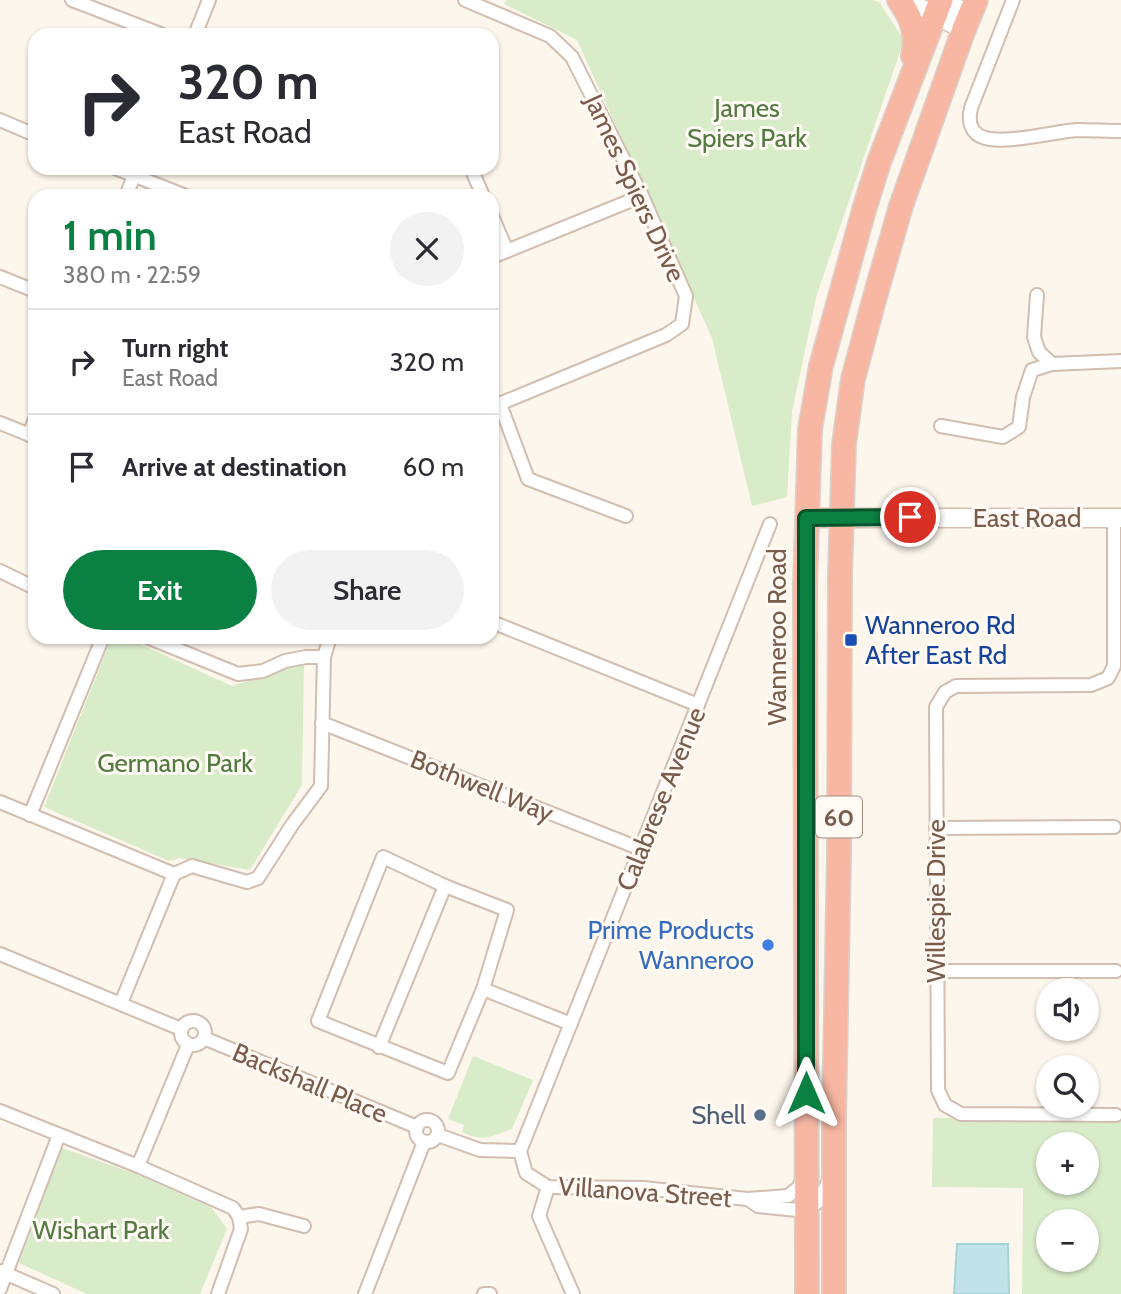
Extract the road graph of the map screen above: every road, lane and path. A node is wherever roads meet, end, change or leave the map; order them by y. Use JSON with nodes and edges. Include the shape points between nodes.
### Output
{"nodes":[{"id":1,"x":72,"y":0,"type":"edge"},
{"id":2,"x":209,"y":0,"type":"edge"},
{"id":3,"x":465,"y":0,"type":"edge"},
{"id":4,"x":506,"y":0,"type":"edge"},
{"id":5,"x":901,"y":0,"type":"edge"},
{"id":6,"x":1013,"y":0,"type":"edge"},
{"id":7,"x":484,"y":3,"type":"edge"},
{"id":8,"x":939,"y":5,"type":"edge"},
{"id":9,"x":500,"y":14,"type":"junction"},
{"id":10,"x":970,"y":15,"type":"edge"},
{"id":11,"x":145,"y":28,"type":"edge"},
{"id":12,"x":198,"y":28,"type":"edge"},
{"id":13,"x":909,"y":83,"type":"junction"},
{"id":14,"x":0,"y":120,"type":"edge"},
{"id":15,"x":1121,"y":131,"type":"edge"},
{"id":16,"x":28,"y":132,"type":"edge"},
{"id":17,"x":134,"y":176,"type":"joint"},
{"id":18,"x":129,"y":189,"type":"edge"},
{"id":19,"x":168,"y":189,"type":"edge"},
{"id":20,"x":642,"y":196,"type":"junction"},
{"id":21,"x":499,"y":232,"type":"edge"},
{"id":22,"x":507,"y":251,"type":"junction"},
{"id":23,"x":499,"y":254,"type":"edge"},
{"id":24,"x":0,"y":277,"type":"edge"},
{"id":25,"x":28,"y":288,"type":"edge"},
{"id":26,"x":1037,"y":295,"type":"dead end"},
{"id":27,"x":1121,"y":361,"type":"edge"},
{"id":28,"x":1052,"y":364,"type":"junction"},
{"id":29,"x":499,"y":405,"type":"edge"},
{"id":30,"x":499,"y":413,"type":"edge"},
{"id":31,"x":0,"y":423,"type":"edge"},
{"id":32,"x":941,"y":426,"type":"dead end"},
{"id":33,"x":28,"y":434,"type":"edge"},
{"id":34,"x":626,"y":516,"type":"dead end"},
{"id":35,"x":841,"y":517,"type":"junction"},
{"id":36,"x":806,"y":518,"type":"junction"},
{"id":37,"x":1118,"y":518,"type":"edge"},
{"id":38,"x":770,"y":524,"type":"dead end"},
{"id":39,"x":0,"y":571,"type":"edge"},
{"id":40,"x":28,"y":584,"type":"edge"},
{"id":41,"x":499,"y":625,"type":"edge"},
{"id":42,"x":100,"y":644,"type":"edge"},
{"id":43,"x":164,"y":644,"type":"edge"},
{"id":44,"x":328,"y":644,"type":"edge"},
{"id":45,"x":324,"y":657,"type":"junction"},
{"id":46,"x":698,"y":705,"type":"junction"},
{"id":47,"x":322,"y":723,"type":"junction"},
{"id":48,"x":0,"y":802,"type":"edge"},
{"id":49,"x":30,"y":815,"type":"junction"},
{"id":50,"x":839,"y":817,"type":"junction"},
{"id":51,"x":1114,"y":827,"type":"dead end"},
{"id":52,"x":936,"y":828,"type":"junction"},
{"id":53,"x":641,"y":849,"type":"junction"},
{"id":54,"x":174,"y":874,"type":"junction"},
{"id":55,"x":445,"y":886,"type":"junction"},
{"id":56,"x":806,"y":951,"type":"junction"},
{"id":57,"x":0,"y":954,"type":"edge"},
{"id":58,"x":936,"y":971,"type":"junction"},
{"id":59,"x":1116,"y":971,"type":"dead end"},
{"id":60,"x":483,"y":989,"type":"junction"},
{"id":61,"x":121,"y":1003,"type":"junction"},
{"id":62,"x":571,"y":1024,"type":"junction"},
{"id":63,"x":181,"y":1029,"type":"junction"},
{"id":64,"x":204,"y":1038,"type":"junction"},
{"id":65,"x":188,"y":1045,"type":"junction"},
{"id":66,"x":379,"y":1046,"type":"junction"},
{"id":67,"x":0,"y":1111,"type":"edge"},
{"id":68,"x":1116,"y":1115,"type":"dead end"},
{"id":69,"x":416,"y":1127,"type":"junction"},
{"id":70,"x":59,"y":1135,"type":"junction"},
{"id":71,"x":438,"y":1135,"type":"junction"},
{"id":72,"x":424,"y":1142,"type":"junction"},
{"id":73,"x":520,"y":1151,"type":"junction"},
{"id":74,"x":138,"y":1166,"type":"junction"},
{"id":75,"x":834,"y":1170,"type":"junction"},
{"id":76,"x":806,"y":1174,"type":"junction"},
{"id":77,"x":548,"y":1187,"type":"junction"},
{"id":78,"x":747,"y":1199,"type":"junction"},
{"id":79,"x":797,"y":1211,"type":"junction"},
{"id":80,"x":239,"y":1217,"type":"junction"},
{"id":81,"x":304,"y":1226,"type":"dead end"},
{"id":82,"x":834,"y":1265,"type":"junction"},
{"id":83,"x":3,"y":1272,"type":"edge"},
{"id":84,"x":0,"y":1289,"type":"edge"},
{"id":85,"x":222,"y":1293,"type":"edge"},
{"id":86,"x":54,"y":1294,"type":"edge"},
{"id":87,"x":365,"y":1294,"type":"edge"},
{"id":88,"x":484,"y":1294,"type":"edge"},
{"id":89,"x":490,"y":1294,"type":"edge"},
{"id":90,"x":573,"y":1294,"type":"edge"},
{"id":91,"x":807,"y":1294,"type":"edge"},
{"id":92,"x":834,"y":1294,"type":"edge"},
{"id":93,"x":844,"y":1294,"type":"edge"}],
"edges":[{"from":1,"to":11,"type":"street"},
{"from":2,"to":12,"type":"street"},
{"from":3,"to":7,"type":"street","name":"James Spiers Drive"},
{"from":4,"to":9,"type":"street"},
{"from":5,"to":8,"type":"street"},
{"from":5,"to":13,"type":"highway","via":[[915,33]]},
{"from":6,"to":15,"type":"street","via":[[971,108],[972,129],[985,138],[1004,139],[1078,130]]},
{"from":7,"to":9,"type":"street","name":"James Spiers Drive"},
{"from":8,"to":10,"type":"street"},
{"from":8,"to":13,"type":"highway","name":"Wanneroo Road","number":"60"},
{"from":9,"to":20,"type":"street","name":"James Spiers Drive","via":[[550,36],[572,57]]},
{"from":10,"to":35,"type":"highway","number":"60","via":[[901,206],[862,343],[844,443]]},
{"from":13,"to":36,"type":"highway","name":"Wanneroo Road","number":"60","via":[[864,210],[821,366],[810,429]]},
{"from":14,"to":16,"type":"street"},
{"from":17,"to":18,"type":"street"},
{"from":17,"to":19,"type":"street"},
{"from":20,"to":22,"type":"street"},
{"from":20,"to":29,"type":"street","name":"James Spiers Drive","via":[[686,296],[682,324],[666,335]]},
{"from":21,"to":22,"type":"street"},
{"from":22,"to":23,"type":"street"},
{"from":24,"to":25,"type":"street"},
{"from":26,"to":28,"type":"street","via":[[1034,337],[1038,352]]},
{"from":27,"to":28,"type":"street"},
{"from":28,"to":32,"type":"street","via":[[1032,370],[1019,427],[1003,437]]},
{"from":30,"to":34,"type":"street","via":[[527,479]]},
{"from":31,"to":33,"type":"street"},
{"from":35,"to":36,"type":"street","name":"East Road"},
{"from":35,"to":37,"type":"street","name":"East Road"},
{"from":35,"to":50,"type":"highway","number":"60"},
{"from":36,"to":56,"type":"highway","name":"Wanneroo Road","number":"60"},
{"from":37,"to":52,"type":"street","name":"Willespie Drive","via":[[1114,666],[1108,678],[1091,685],[956,686],[945,692],[936,707]]},
{"from":38,"to":46,"type":"street","name":"Calabrese Avenue"},
{"from":39,"to":40,"type":"street"},
{"from":41,"to":46,"type":"street"},
{"from":42,"to":49,"type":"street"},
{"from":43,"to":45,"type":"street","via":[[238,674],[262,671],[285,661]]},
{"from":44,"to":45,"type":"street"},
{"from":45,"to":47,"type":"street"},
{"from":46,"to":53,"type":"street","name":"Calabrese Avenue"},
{"from":47,"to":53,"type":"street","name":"Bothwell Way"},
{"from":47,"to":54,"type":"street","via":[[321,786],[258,878],[247,882],[192,866]]},
{"from":48,"to":49,"type":"street"},
{"from":49,"to":54,"type":"street"},
{"from":50,"to":56,"type":"highway","number":"60","via":[[826,808],[818,810],[814,818],[813,918]]},
{"from":50,"to":75,"type":"highway","number":"60"},
{"from":51,"to":52,"type":"street"},
{"from":52,"to":58,"type":"street","name":"Willespie Drive"},
{"from":53,"to":62,"type":"street","name":"Calabrese Avenue"},
{"from":54,"to":61,"type":"street"},
{"from":55,"to":60,"type":"street","via":[[507,910]]},
{"from":55,"to":66,"type":"street"},
{"from":55,"to":66,"type":"street","via":[[383,857],[318,1021]]},
{"from":56,"to":76,"type":"highway","name":"Wanneroo Road","number":"60"},
{"from":57,"to":61,"type":"street"},
{"from":58,"to":59,"type":"street"},
{"from":58,"to":68,"type":"street","name":"Willespie Drive","via":[[938,1090],[945,1105],[961,1114]]},
{"from":60,"to":62,"type":"street"},
{"from":60,"to":66,"type":"street","via":[[448,1073]]},
{"from":61,"to":63,"type":"street"},
{"from":62,"to":73,"type":"street","name":"Calabrese Avenue"},
{"from":63,"to":64,"type":"street","via":[[195,1021],[203,1026]]},
{"from":63,"to":65,"type":"street","via":[[181,1038]]},
{"from":64,"to":65,"type":"street"},
{"from":64,"to":69,"type":"street","name":"Backshall Place"},
{"from":65,"to":74,"type":"street"},
{"from":67,"to":70,"type":"street"},
{"from":69,"to":71,"type":"street","via":[[429,1120],[436,1124]]},
{"from":69,"to":72,"type":"street"},
{"from":70,"to":74,"type":"street"},
{"from":70,"to":83,"type":"street"},
{"from":71,"to":72,"type":"street"},
{"from":71,"to":73,"type":"street","via":[[480,1150]]},
{"from":72,"to":87,"type":"street"},
{"from":73,"to":77,"type":"street","name":"Villanova Street","via":[[526,1173]]},
{"from":74,"to":80,"type":"street","via":[[233,1208]]},
{"from":75,"to":79,"type":"street","via":[[823,1194]]},
{"from":75,"to":82,"type":"highway","number":"60"},
{"from":76,"to":78,"type":"street","name":"Villanova Street","via":[[788,1196]]},
{"from":76,"to":79,"type":"highway","name":"Wanneroo Road","number":"60"},
{"from":77,"to":78,"type":"street","name":"Villanova Street","via":[[643,1188]]},
{"from":77,"to":90,"type":"street","via":[[539,1216]]},
{"from":78,"to":79,"type":"street","name":"Villanova Street","via":[[758,1206]]},
{"from":79,"to":91,"type":"highway","name":"Wanneroo Road","number":"60"},
{"from":80,"to":81,"type":"street","via":[[259,1214]]},
{"from":80,"to":85,"type":"street","via":[[241,1229]]},
{"from":82,"to":92,"type":"highway","number":"60"},
{"from":82,"to":93,"type":"highway"},
{"from":83,"to":84,"type":"street"},
{"from":83,"to":86,"type":"street"},
{"from":88,"to":89,"type":"street"}]}
